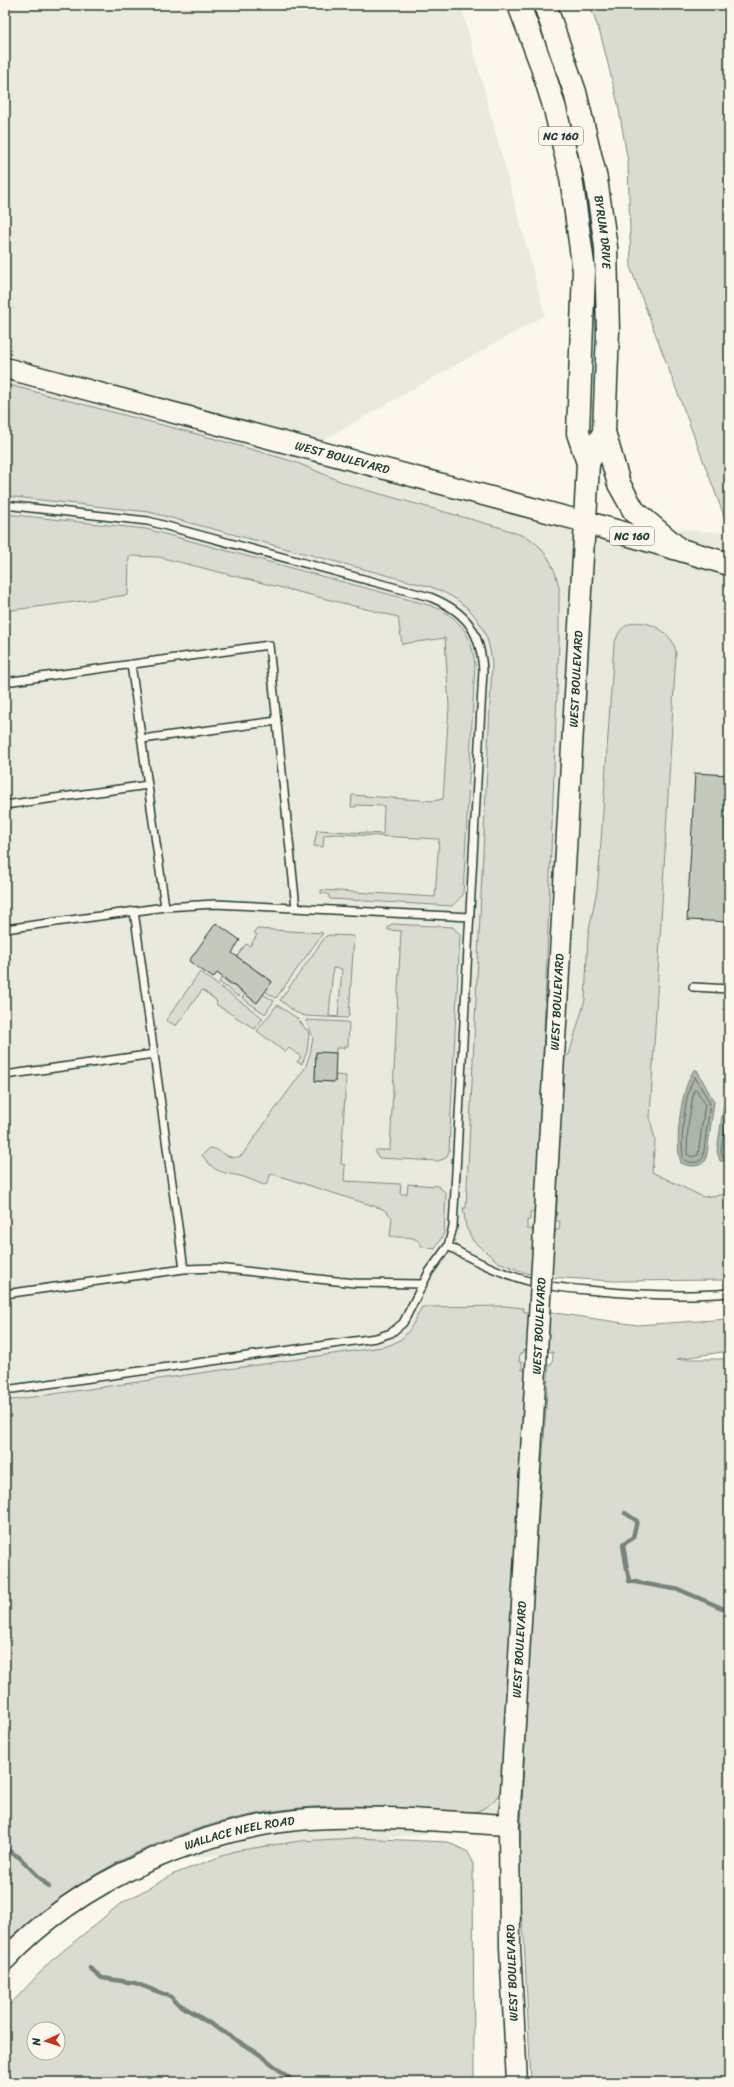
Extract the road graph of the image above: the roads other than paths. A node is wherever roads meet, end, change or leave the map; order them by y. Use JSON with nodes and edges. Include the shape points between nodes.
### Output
{"nodes":[{"id":1,"x":520,"y":5,"type":"edge"},
{"id":2,"x":545,"y":5,"type":"edge"},
{"id":3,"x":5,"y":368,"type":"edge"},
{"id":4,"x":604,"y":432,"type":"junction"},
{"id":5,"x":588,"y":463,"type":"junction"},
{"id":6,"x":5,"y":505,"type":"edge"},
{"id":7,"x":585,"y":522,"type":"junction"},
{"id":8,"x":679,"y":550,"type":"junction"},
{"id":9,"x":729,"y":564,"type":"edge"},
{"id":10,"x":131,"y":664,"type":"junction"},
{"id":11,"x":5,"y":682,"type":"edge"},
{"id":12,"x":277,"y":721,"type":"junction"},
{"id":13,"x":142,"y":739,"type":"junction"},
{"id":14,"x":148,"y":785,"type":"junction"},
{"id":15,"x":5,"y":805,"type":"edge"},
{"id":16,"x":165,"y":906,"type":"junction"},
{"id":17,"x":296,"y":908,"type":"junction"},
{"id":18,"x":134,"y":911,"type":"junction"},
{"id":19,"x":470,"y":917,"type":"junction"},
{"id":20,"x":5,"y":929,"type":"edge"},
{"id":21,"x":693,"y":987,"type":"dead end"},
{"id":22,"x":729,"y":989,"type":"edge"},
{"id":23,"x":154,"y":1054,"type":"junction"},
{"id":24,"x":5,"y":1075,"type":"edge"},
{"id":25,"x":448,"y":1246,"type":"junction"},
{"id":26,"x":184,"y":1269,"type":"junction"},
{"id":27,"x":423,"y":1284,"type":"junction"},
{"id":28,"x":729,"y":1293,"type":"edge"},
{"id":29,"x":5,"y":1294,"type":"edge"},
{"id":30,"x":5,"y":1390,"type":"edge"},
{"id":31,"x":509,"y":1825,"type":"junction"},
{"id":32,"x":5,"y":1960,"type":"edge"},
{"id":33,"x":517,"y":2082,"type":"edge"}],
"edges":[{"from":1,"to":5,"type":"main road","name":"BYRUM DRIVE","number":"NC 160","via":[[553,102],[571,177],[584,271],[578,433]]},
{"from":2,"to":4,"type":"main road","name":"BYRUM DRIVE","number":"NC 160","via":[[576,92],[596,179],[606,247],[608,331]]},
{"from":3,"to":7,"type":"street","name":"WEST BOULEVARD"},
{"from":4,"to":5,"type":"main road","name":"BYRUM DRIVE","number":"NC 160"},
{"from":4,"to":8,"type":"main road","via":[[613,470],[634,511]]},
{"from":5,"to":7,"type":"main road","name":"BYRUM DRIVE","number":"NC 160"},
{"from":6,"to":19,"type":"lane","via":[[148,521],[430,597],[449,605],[464,616],[475,631],[482,650],[483,670]]},
{"from":7,"to":8,"type":"main road","number":"NC 160"},
{"from":7,"to":31,"type":"street","name":"WEST BOULEVARD","bridge":true},
{"from":8,"to":9,"type":"main road","number":"NC 160"},
{"from":10,"to":11,"type":"lane"},
{"from":10,"to":12,"type":"lane","via":[[269,644]]},
{"from":10,"to":13,"type":"lane"},
{"from":12,"to":13,"type":"lane"},
{"from":12,"to":17,"type":"lane"},
{"from":13,"to":14,"type":"lane"},
{"from":14,"to":15,"type":"lane"},
{"from":14,"to":16,"type":"lane"},
{"from":16,"to":17,"type":"lane","via":[[215,904]]},
{"from":16,"to":18,"type":"lane"},
{"from":17,"to":19,"type":"lane"},
{"from":18,"to":20,"type":"lane"},
{"from":18,"to":23,"type":"lane"},
{"from":19,"to":25,"type":"lane","via":[[453,1227]]},
{"from":21,"to":22,"type":"lane"},
{"from":23,"to":24,"type":"lane"},
{"from":23,"to":26,"type":"lane"},
{"from":25,"to":27,"type":"lane"},
{"from":25,"to":28,"type":"lane","via":[[468,1258],[514,1276],[558,1287],[636,1294]]},
{"from":26,"to":27,"type":"lane","via":[[217,1268],[355,1283]]},
{"from":26,"to":29,"type":"lane"},
{"from":27,"to":30,"type":"lane","via":[[403,1323],[384,1336]]},
{"from":31,"to":32,"type":"street","name":"WALLACE NEEL ROAD","via":[[381,1818],[318,1819],[282,1822],[214,1836],[142,1863],[102,1885],[43,1926]]},
{"from":31,"to":33,"type":"street","name":"WEST BOULEVARD","via":[[510,1947]]}]}
